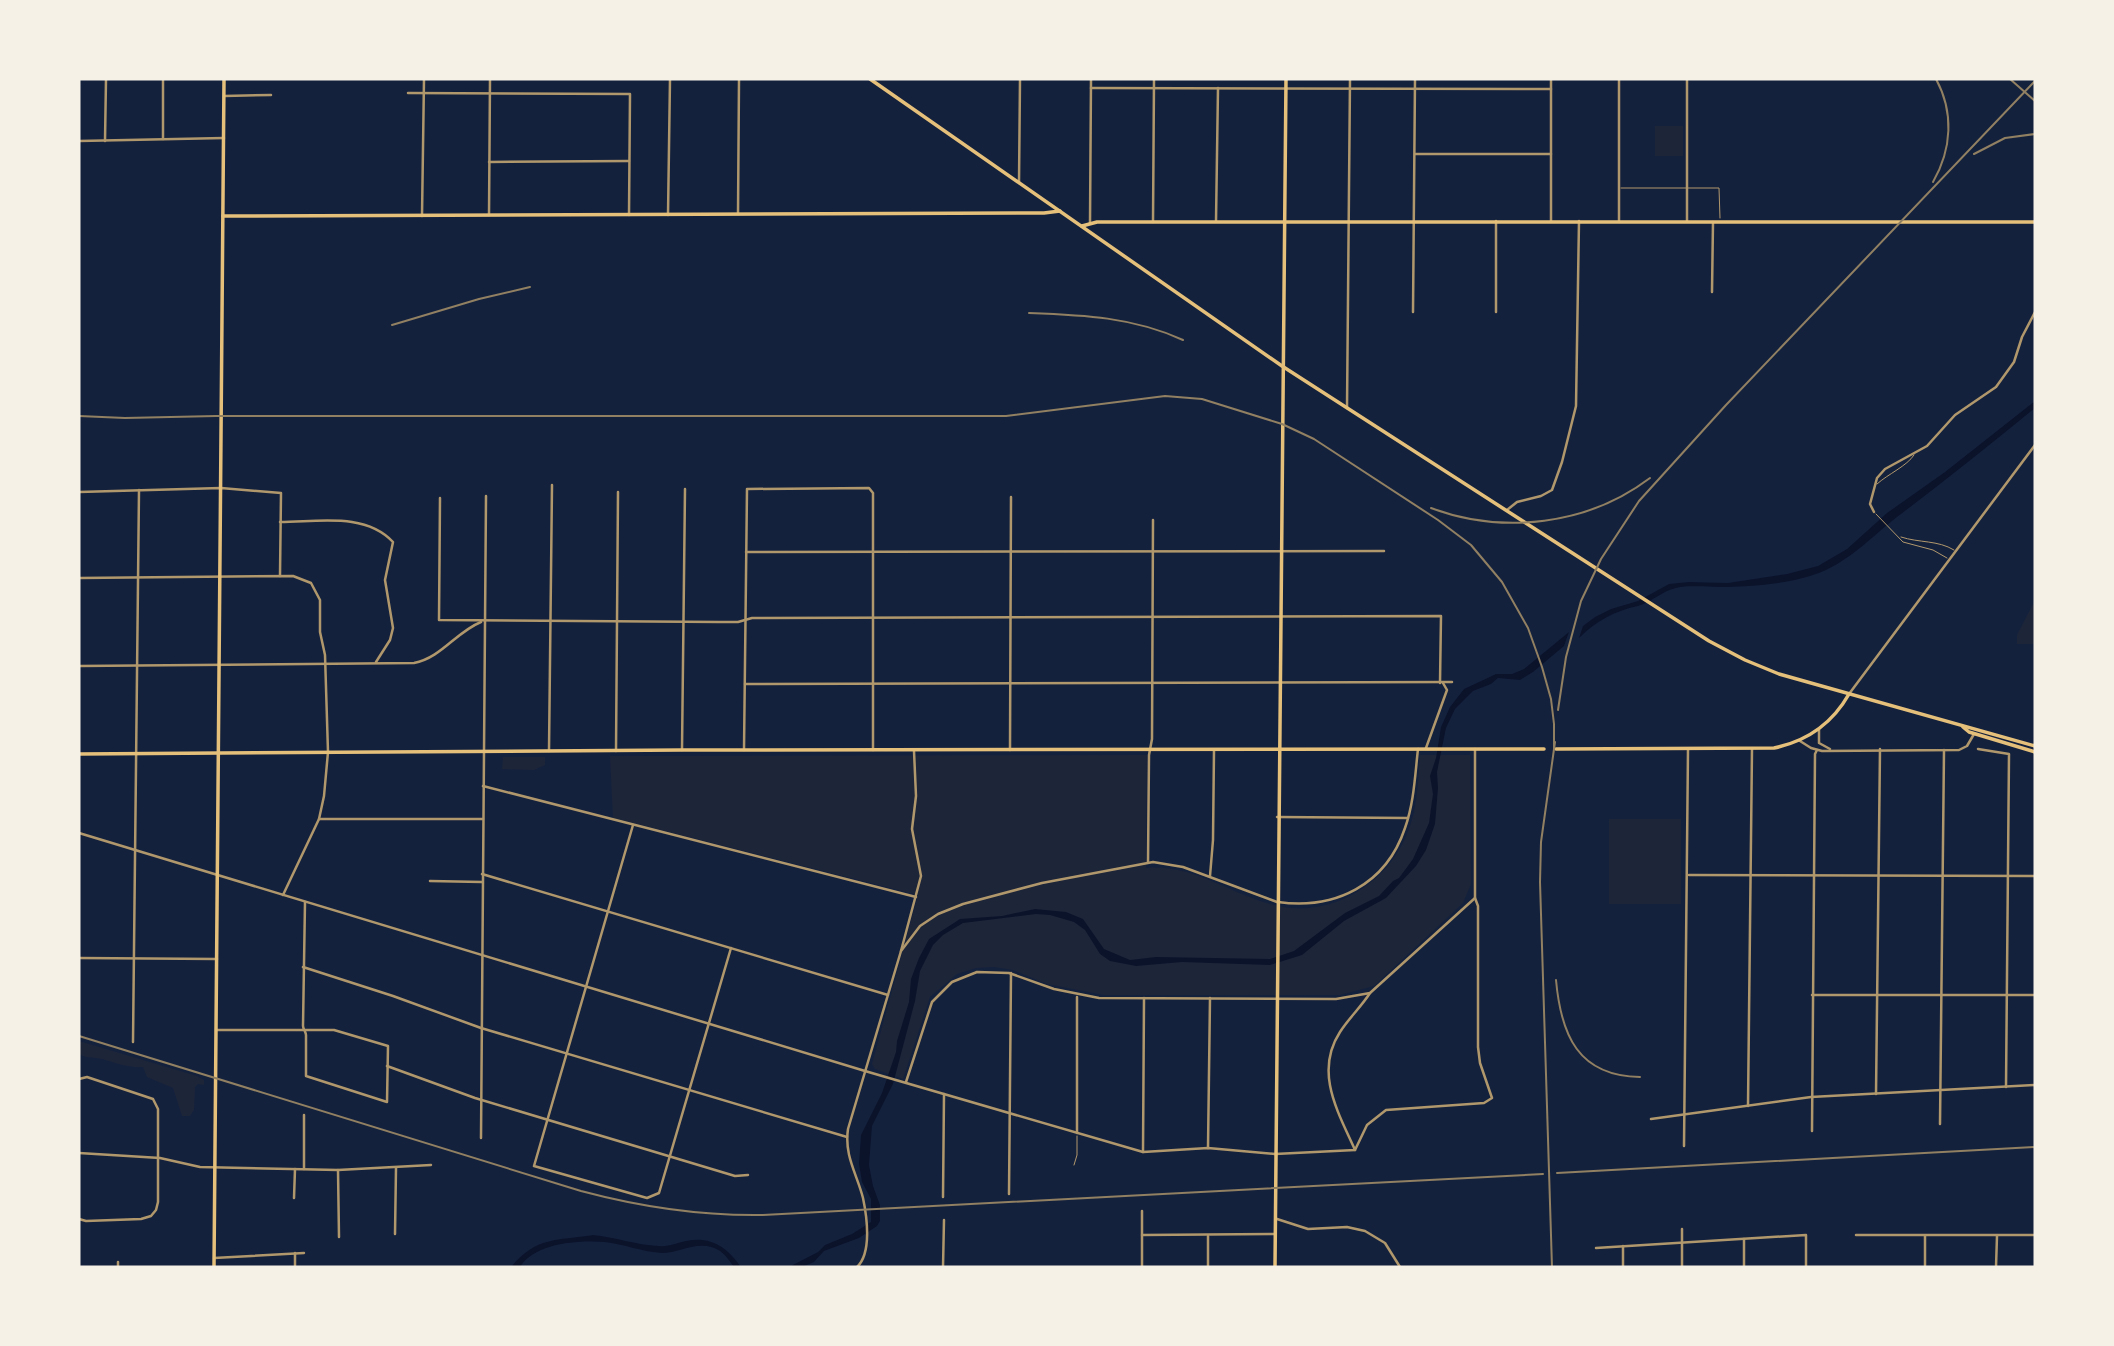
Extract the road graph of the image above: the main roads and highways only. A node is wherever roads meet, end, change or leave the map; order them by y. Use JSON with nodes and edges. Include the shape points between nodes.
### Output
{"nodes":[{"id":1,"x":224,"y":79,"type":"edge"},
{"id":2,"x":870,"y":79,"type":"edge"},
{"id":3,"x":1286,"y":79,"type":"edge"},
{"id":4,"x":1060,"y":211,"type":"junction"},
{"id":5,"x":223,"y":216,"type":"junction"},
{"id":6,"x":1283,"y":221,"type":"junction"},
{"id":7,"x":2035,"y":222,"type":"edge"},
{"id":8,"x":1082,"y":226,"type":"junction"},
{"id":9,"x":1282,"y":366,"type":"junction"},
{"id":10,"x":1849,"y":695,"type":"junction"},
{"id":11,"x":1963,"y":727,"type":"junction"},
{"id":12,"x":2035,"y":746,"type":"edge"},
{"id":13,"x":1278,"y":748,"type":"junction"},
{"id":14,"x":1544,"y":749,"type":"dead end"},
{"id":15,"x":1556,"y":749,"type":"dead end"},
{"id":16,"x":220,"y":752,"type":"junction"},
{"id":17,"x":2035,"y":752,"type":"edge"},
{"id":18,"x":79,"y":754,"type":"edge"},
{"id":19,"x":214,"y":1267,"type":"edge"},
{"id":20,"x":1275,"y":1267,"type":"edge"}],
"edges":[{"from":1,"to":5,"type":"main road"},
{"from":2,"to":4,"type":"main road"},
{"from":3,"to":6,"type":"main road"},
{"from":4,"to":5,"type":"main road"},
{"from":4,"to":8,"type":"main road"},
{"from":5,"to":16,"type":"main road"},
{"from":6,"to":7,"type":"main road"},
{"from":6,"to":8,"type":"main road"},
{"from":6,"to":9,"type":"main road"},
{"from":8,"to":9,"type":"main road"},
{"from":9,"to":10,"type":"main road","via":[[1709,641],[1779,674]]},
{"from":9,"to":13,"type":"main road"},
{"from":10,"to":11,"type":"main road"},
{"from":10,"to":15,"type":"main road","via":[[1819,730],[1774,748]]},
{"from":11,"to":12,"type":"main road"},
{"from":11,"to":17,"type":"main road"},
{"from":13,"to":14,"type":"main road"},
{"from":13,"to":16,"type":"main road"},
{"from":13,"to":20,"type":"main road"},
{"from":16,"to":18,"type":"main road"},
{"from":16,"to":19,"type":"main road"}]}
